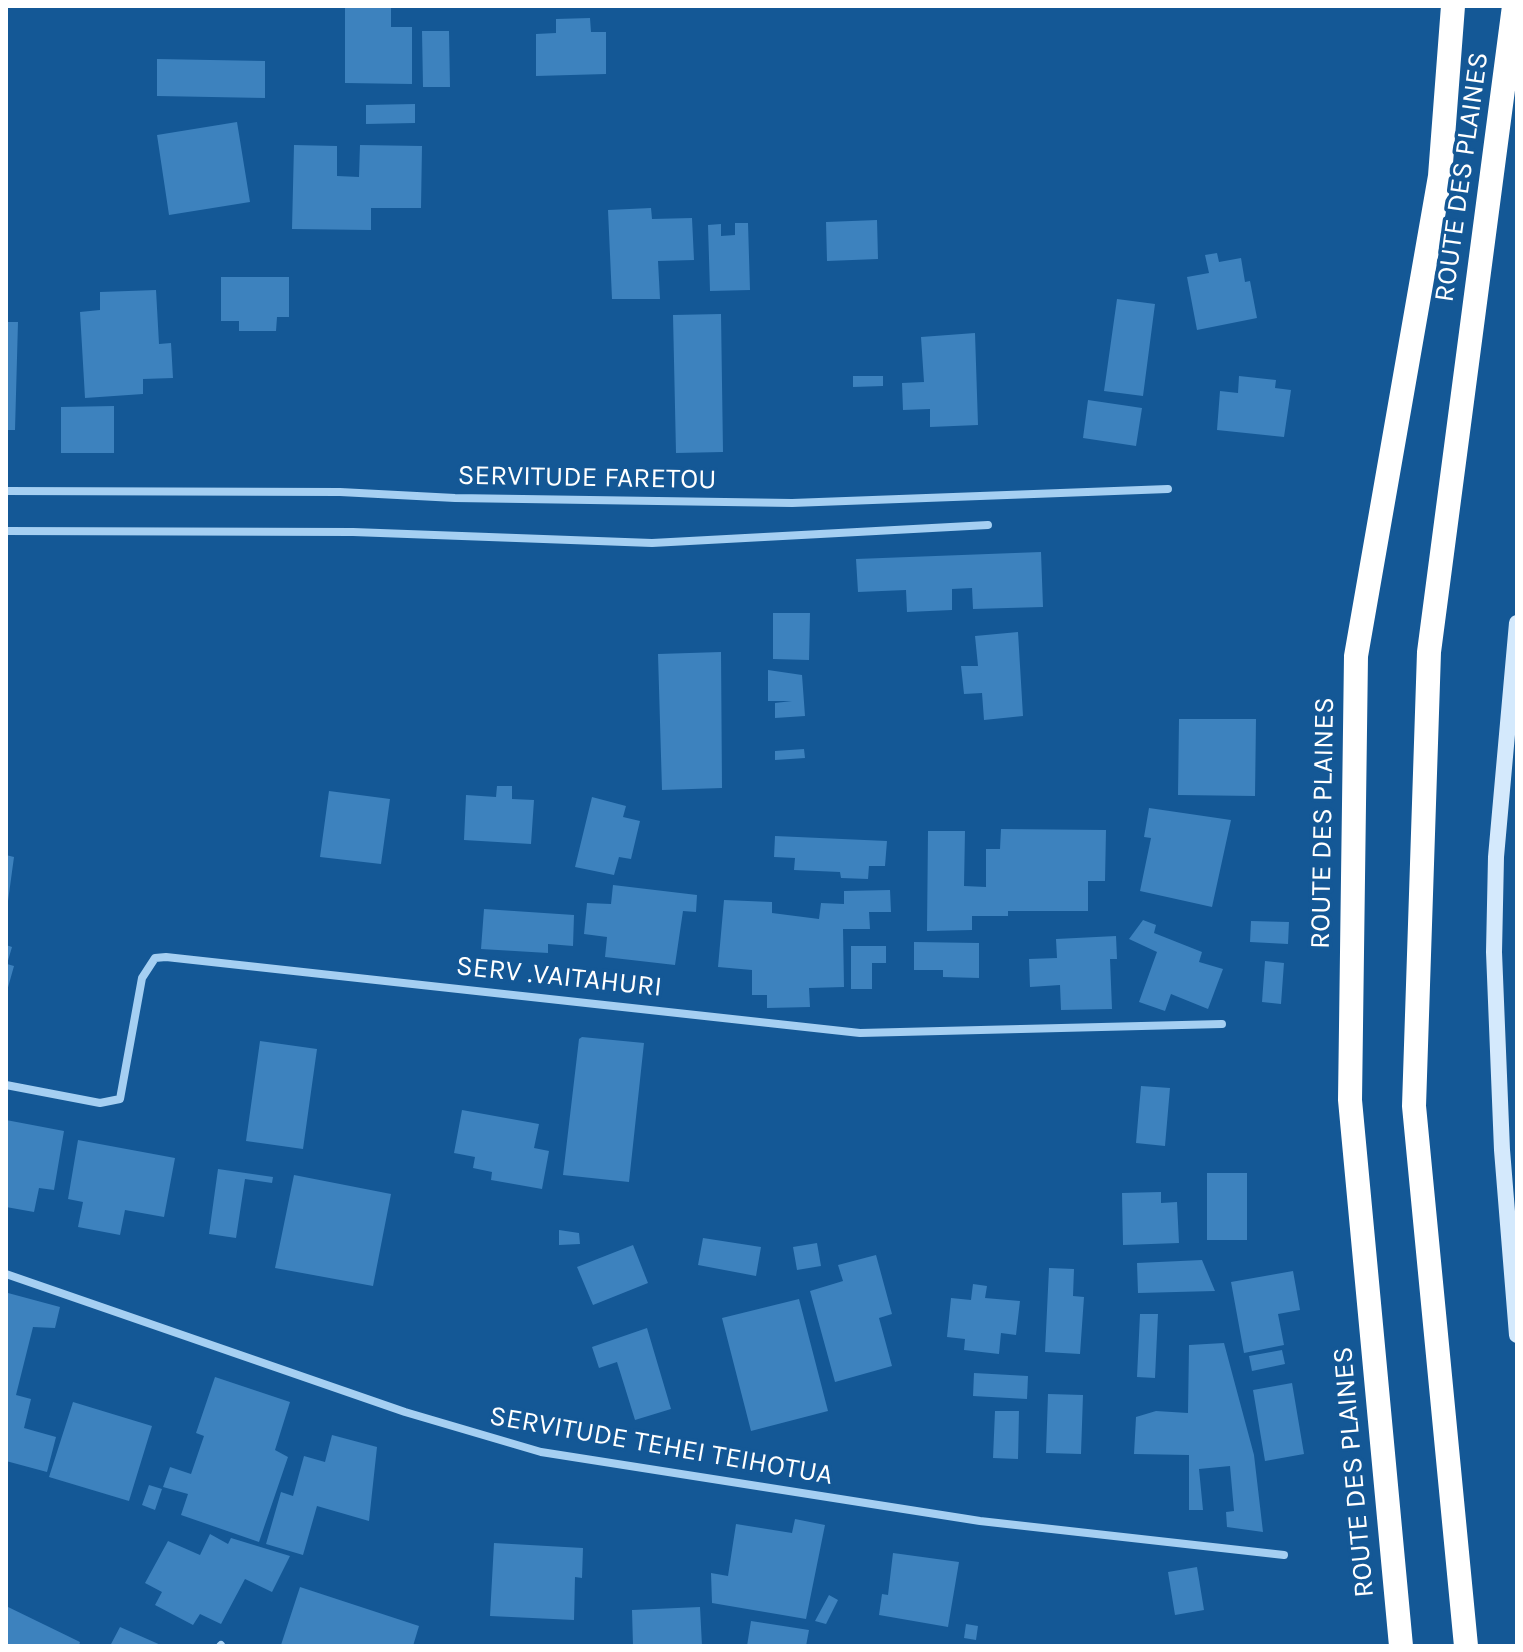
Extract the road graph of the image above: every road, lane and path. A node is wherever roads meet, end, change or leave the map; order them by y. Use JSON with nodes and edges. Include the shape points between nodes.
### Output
{"nodes":[{"id":1,"x":1453,"y":6,"type":"edge"},
{"id":2,"x":1514,"y":6,"type":"edge"},
{"id":3,"x":1168,"y":489,"type":"dead end"},
{"id":4,"x":6,"y":491,"type":"edge"},
{"id":5,"x":988,"y":525,"type":"dead end"},
{"id":6,"x":6,"y":531,"type":"edge"},
{"id":7,"x":1517,"y":623,"type":"edge"},
{"id":8,"x":1222,"y":1024,"type":"dead end"},
{"id":9,"x":6,"y":1085,"type":"edge"},
{"id":10,"x":6,"y":1274,"type":"edge"},
{"id":11,"x":1517,"y":1335,"type":"edge"},
{"id":12,"x":1284,"y":1555,"type":"dead end"},
{"id":13,"x":1401,"y":1646,"type":"edge"},
{"id":14,"x":1466,"y":1646,"type":"edge"}],
"edges":[{"from":1,"to":13,"type":"highway","name":"ROUTE DES PLAINES","via":[[1440,176],[1356,656],[1350,1100]]},
{"from":2,"to":14,"type":"highway","name":"ROUTE DES PLAINES","via":[[1429,652],[1415,1091]]},
{"from":3,"to":4,"type":"street","name":"SERVITUDE FARETOU","via":[[792,503],[340,492]]},
{"from":5,"to":6,"type":"street","via":[[652,543],[353,532]]},
{"from":7,"to":11,"type":"main road","via":[[1497,842],[1494,965]]},
{"from":8,"to":9,"type":"street","name":"SERV .VAITAHURI","via":[[860,1033],[166,957],[155,958],[142,978],[120,1099],[100,1103]]},
{"from":10,"to":12,"type":"street","name":"SERVITUDE TEHEI TEIHOTUA","via":[[405,1412],[541,1452],[936,1515]]}]}
